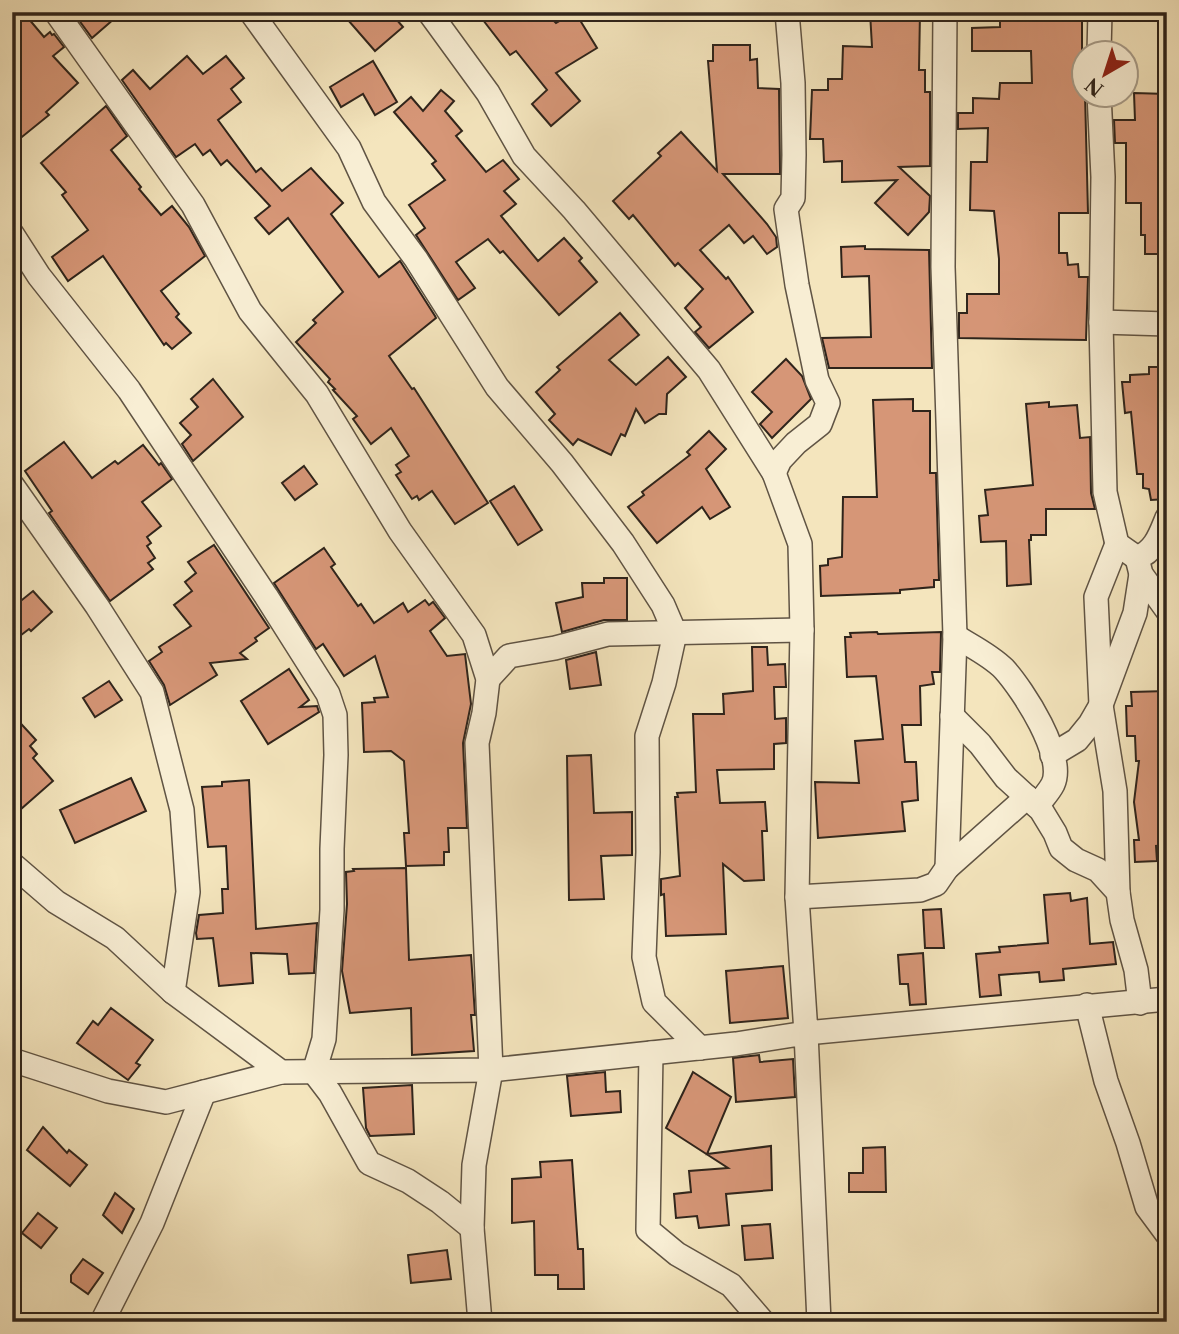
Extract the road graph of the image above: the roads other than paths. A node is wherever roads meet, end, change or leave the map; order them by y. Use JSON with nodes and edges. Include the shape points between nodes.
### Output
{"nodes":[{"id":1,"x":56,"y":12,"type":"edge"},
{"id":2,"x":251,"y":12,"type":"edge"},
{"id":3,"x":429,"y":12,"type":"edge"},
{"id":4,"x":787,"y":12,"type":"edge"},
{"id":5,"x":945,"y":12,"type":"edge"},
{"id":6,"x":1100,"y":12,"type":"edge"},
{"id":7,"x":1099,"y":38,"type":"edge"},
{"id":8,"x":1100,"y":108,"type":"edge"},
{"id":9,"x":12,"y":234,"type":"edge"},
{"id":10,"x":1101,"y":322,"type":"junction"},
{"id":11,"x":1167,"y":324,"type":"edge"},
{"id":12,"x":774,"y":473,"type":"junction"},
{"id":13,"x":12,"y":485,"type":"edge"},
{"id":14,"x":1167,"y":518,"type":"edge"},
{"id":15,"x":1117,"y":544,"type":"junction"},
{"id":16,"x":1139,"y":566,"type":"junction"},
{"id":17,"x":1167,"y":610,"type":"edge"},
{"id":18,"x":802,"y":630,"type":"junction"},
{"id":19,"x":675,"y":633,"type":"junction"},
{"id":20,"x":955,"y":636,"type":"junction"},
{"id":21,"x":488,"y":679,"type":"junction"},
{"id":22,"x":1101,"y":705,"type":"junction"},
{"id":23,"x":953,"y":716,"type":"junction"},
{"id":24,"x":1052,"y":755,"type":"junction"},
{"id":25,"x":1032,"y":801,"type":"junction"},
{"id":26,"x":12,"y":864,"type":"edge"},
{"id":27,"x":947,"y":868,"type":"junction"},
{"id":28,"x":1118,"y":892,"type":"junction"},
{"id":29,"x":797,"y":897,"type":"junction"},
{"id":30,"x":173,"y":992,"type":"junction"},
{"id":31,"x":1167,"y":999,"type":"edge"},
{"id":32,"x":1140,"y":1003,"type":"junction"},
{"id":33,"x":1087,"y":1005,"type":"junction"},
{"id":34,"x":806,"y":1033,"type":"junction"},
{"id":35,"x":700,"y":1048,"type":"junction"},
{"id":36,"x":651,"y":1053,"type":"junction"},
{"id":37,"x":12,"y":1060,"type":"edge"},
{"id":38,"x":491,"y":1070,"type":"junction"},
{"id":39,"x":281,"y":1072,"type":"junction"},
{"id":40,"x":314,"y":1072,"type":"junction"},
{"id":41,"x":204,"y":1092,"type":"junction"},
{"id":42,"x":472,"y":1228,"type":"junction"},
{"id":43,"x":1167,"y":1234,"type":"edge"},
{"id":44,"x":102,"y":1322,"type":"edge"},
{"id":45,"x":480,"y":1322,"type":"edge"},
{"id":46,"x":763,"y":1322,"type":"edge"},
{"id":47,"x":818,"y":1322,"type":"edge"}],
"edges":[{"from":1,"to":21,"type":"street","via":[[192,205],[250,312],[317,394],[400,531],[474,635]]},
{"from":2,"to":19,"type":"street","via":[[349,148],[374,202],[497,387],[624,543]]},
{"from":3,"to":12,"type":"street","via":[[488,93],[524,156],[709,370]]},
{"from":4,"to":12,"type":"street","via":[[794,155],[793,198],[786,209],[817,380],[828,403],[820,424],[780,460]]},
{"from":5,"to":20,"type":"street","via":[[943,267]]},
{"from":6,"to":7,"type":"street"},
{"from":8,"to":10,"type":"street"},
{"from":9,"to":40,"type":"street","via":[[39,276],[129,390],[328,694],[335,715],[336,755],[332,910],[324,1039]]},
{"from":10,"to":11,"type":"street"},
{"from":10,"to":15,"type":"street","via":[[1105,492]]},
{"from":12,"to":18,"type":"street","via":[[800,544]]},
{"from":13,"to":30,"type":"street","via":[[152,692],[182,810],[188,891]]},
{"from":14,"to":16,"type":"street"},
{"from":15,"to":16,"type":"street"},
{"from":15,"to":22,"type":"street","via":[[1096,597]]},
{"from":16,"to":17,"type":"street"},
{"from":16,"to":22,"type":"street","via":[[1135,613]]},
{"from":18,"to":19,"type":"street"},
{"from":18,"to":29,"type":"street"},
{"from":19,"to":21,"type":"street","via":[[608,634],[509,656]]},
{"from":19,"to":35,"type":"street","via":[[647,736],[644,957],[654,1002]]},
{"from":20,"to":23,"type":"street"},
{"from":20,"to":24,"type":"street","via":[[1002,668],[1017,685]]},
{"from":21,"to":38,"type":"street","via":[[477,743]]},
{"from":22,"to":24,"type":"street","via":[[1077,740]]},
{"from":22,"to":28,"type":"street","via":[[1115,791]]},
{"from":23,"to":25,"type":"street"},
{"from":23,"to":27,"type":"street"},
{"from":24,"to":25,"type":"street","via":[[1054,783]]},
{"from":25,"to":27,"type":"street"},
{"from":25,"to":28,"type":"street","via":[[1061,848],[1098,870]]},
{"from":26,"to":30,"type":"street","via":[[55,902],[115,938]]},
{"from":27,"to":29,"type":"street","via":[[936,884],[920,890]]},
{"from":28,"to":32,"type":"street"},
{"from":29,"to":34,"type":"street"},
{"from":30,"to":39,"type":"street"},
{"from":31,"to":32,"type":"street"},
{"from":32,"to":33,"type":"street"},
{"from":33,"to":34,"type":"street"},
{"from":33,"to":43,"type":"street","via":[[1147,1207]]},
{"from":34,"to":35,"type":"street"},
{"from":34,"to":47,"type":"street"},
{"from":35,"to":36,"type":"street"},
{"from":36,"to":38,"type":"street"},
{"from":36,"to":46,"type":"street","via":[[648,1230],[677,1254],[731,1285]]},
{"from":37,"to":41,"type":"street","via":[[108,1091],[166,1102]]},
{"from":38,"to":40,"type":"street"},
{"from":38,"to":42,"type":"street","via":[[474,1165]]},
{"from":39,"to":40,"type":"street"},
{"from":39,"to":41,"type":"street"},
{"from":40,"to":42,"type":"street","via":[[369,1163],[408,1181]]},
{"from":41,"to":44,"type":"street","via":[[152,1223]]},
{"from":42,"to":45,"type":"street"}]}
